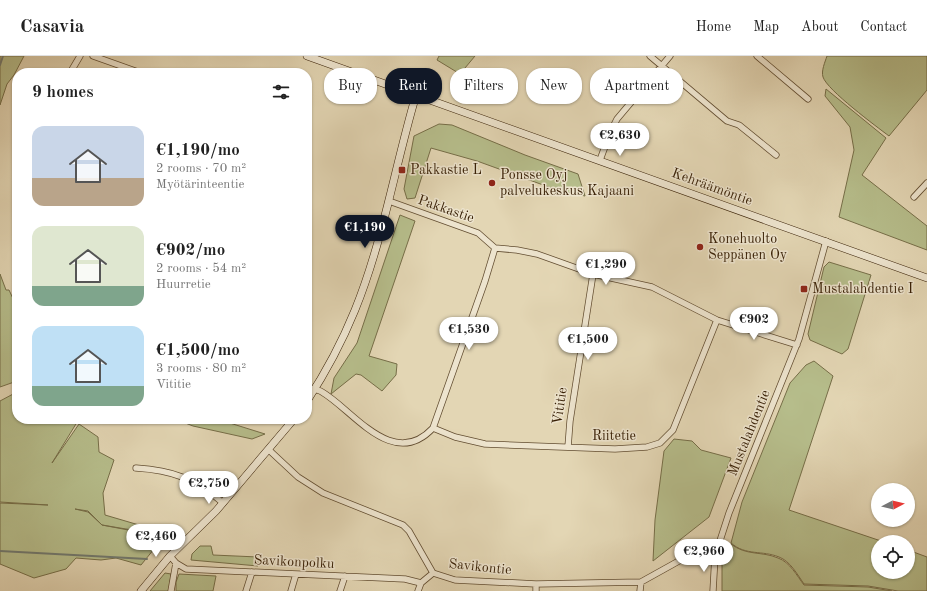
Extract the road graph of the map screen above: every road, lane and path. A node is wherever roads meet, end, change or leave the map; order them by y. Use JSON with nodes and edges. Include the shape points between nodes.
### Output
{"nodes":[{"id":1,"x":80,"y":56,"type":"edge"},
{"id":2,"x":93,"y":56,"type":"edge"},
{"id":3,"x":307,"y":56,"type":"edge"},
{"id":4,"x":650,"y":56,"type":"edge"},
{"id":5,"x":670,"y":56,"type":"edge"},
{"id":6,"x":757,"y":56,"type":"edge"},
{"id":7,"x":662,"y":65,"type":"junction"},
{"id":8,"x":73,"y":68,"type":"edge"},
{"id":9,"x":127,"y":68,"type":"edge"},
{"id":10,"x":385,"y":84,"type":"edge"},
{"id":11,"x":808,"y":99,"type":"dead end"},
{"id":12,"x":414,"y":104,"type":"edge"},
{"id":13,"x":441,"y":104,"type":"edge"},
{"id":14,"x":776,"y":155,"type":"dead end"},
{"id":15,"x":600,"y":160,"type":"junction"},
{"id":16,"x":927,"y":183,"type":"edge"},
{"id":17,"x":914,"y":198,"type":"dead end"},
{"id":18,"x":389,"y":201,"type":"junction"},
{"id":19,"x":826,"y":241,"type":"junction"},
{"id":20,"x":495,"y":248,"type":"junction"},
{"id":21,"x":593,"y":274,"type":"junction"},
{"id":22,"x":927,"y":278,"type":"edge"},
{"id":23,"x":717,"y":320,"type":"junction"},
{"id":24,"x":797,"y":345,"type":"junction"},
{"id":25,"x":312,"y":388,"type":"edge"},
{"id":26,"x":312,"y":389,"type":"edge"},
{"id":27,"x":290,"y":424,"type":"edge"},
{"id":28,"x":433,"y":428,"type":"junction"},
{"id":29,"x":568,"y":447,"type":"junction"},
{"id":30,"x":269,"y":450,"type":"junction"},
{"id":31,"x":136,"y":468,"type":"dead end"},
{"id":32,"x":223,"y":503,"type":"junction"},
{"id":33,"x":170,"y":556,"type":"junction"},
{"id":34,"x":716,"y":556,"type":"junction"},
{"id":35,"x":176,"y":563,"type":"junction"},
{"id":36,"x":252,"y":572,"type":"junction"},
{"id":37,"x":433,"y":573,"type":"junction"},
{"id":38,"x":296,"y":574,"type":"junction"},
{"id":39,"x":345,"y":576,"type":"junction"},
{"id":40,"x":641,"y":582,"type":"junction"},
{"id":41,"x":421,"y":583,"type":"junction"},
{"id":42,"x":536,"y":584,"type":"junction"},
{"id":43,"x":141,"y":591,"type":"edge"},
{"id":44,"x":171,"y":591,"type":"edge"},
{"id":45,"x":246,"y":591,"type":"edge"},
{"id":46,"x":291,"y":591,"type":"edge"},
{"id":47,"x":340,"y":591,"type":"edge"},
{"id":48,"x":418,"y":591,"type":"edge"},
{"id":49,"x":536,"y":591,"type":"edge"},
{"id":50,"x":640,"y":591,"type":"edge"},
{"id":51,"x":713,"y":591,"type":"edge"}],
"edges":[{"from":1,"to":8,"type":"street"},
{"from":2,"to":9,"type":"street"},
{"from":3,"to":10,"type":"street","name":"Kehräämöntie"},
{"from":4,"to":7,"type":"street"},
{"from":5,"to":7,"type":"street"},
{"from":6,"to":11,"type":"street"},
{"from":7,"to":14,"type":"street","via":[[727,120],[739,125]]},
{"from":7,"to":15,"type":"street","via":[[617,119]]},
{"from":12,"to":18,"type":"street"},
{"from":13,"to":15,"type":"street","name":"Kehräämöntie"},
{"from":15,"to":19,"type":"street","name":"Kehräämöntie"},
{"from":16,"to":17,"type":"street"},
{"from":18,"to":20,"type":"street","name":"Pakkastie","via":[[478,233]]},
{"from":18,"to":25,"type":"street","via":[[355,310],[331,362]]},
{"from":19,"to":22,"type":"street","name":"Kehräämöntie"},
{"from":19,"to":24,"type":"street","name":"Mustalahdentie"},
{"from":20,"to":21,"type":"street","via":[[537,254]]},
{"from":20,"to":28,"type":"street"},
{"from":21,"to":23,"type":"street","via":[[652,287]]},
{"from":21,"to":29,"type":"street","name":"Vititie"},
{"from":23,"to":24,"type":"street"},
{"from":23,"to":29,"type":"street","name":"Riitetie","via":[[673,430],[666,439],[660,444],[638,448]]},
{"from":24,"to":34,"type":"street","name":"Mustalahdentie","via":[[729,513]]},
{"from":26,"to":28,"type":"street","via":[[320,391],[369,431],[382,438],[411,442]]},
{"from":27,"to":30,"type":"street"},
{"from":28,"to":29,"type":"street","name":"Riitetie","via":[[471,442]]},
{"from":30,"to":32,"type":"street"},
{"from":30,"to":37,"type":"street","name":"Savikontie","via":[[298,477],[323,493],[403,525],[409,530]]},
{"from":31,"to":32,"type":"street","via":[[162,471],[198,483]]},
{"from":32,"to":33,"type":"street"},
{"from":33,"to":35,"type":"street"},
{"from":33,"to":43,"type":"street"},
{"from":34,"to":40,"type":"street","via":[[686,557]]},
{"from":34,"to":51,"type":"street","name":"Mustalahdentie"},
{"from":35,"to":36,"type":"street","name":"Savikonpolku","via":[[186,569]]},
{"from":35,"to":44,"type":"street"},
{"from":36,"to":38,"type":"street","name":"Savikonpolku"},
{"from":36,"to":45,"type":"street"},
{"from":37,"to":41,"type":"street"},
{"from":37,"to":42,"type":"street","name":"Savikontie","via":[[455,580]]},
{"from":38,"to":39,"type":"street","name":"Savikonpolku"},
{"from":38,"to":46,"type":"street"},
{"from":39,"to":41,"type":"street","name":"Savikonpolku","via":[[405,579]]},
{"from":39,"to":47,"type":"street"},
{"from":40,"to":42,"type":"street","name":"Savikontie"},
{"from":40,"to":50,"type":"street"},
{"from":41,"to":48,"type":"street"},
{"from":42,"to":49,"type":"street"}]}
